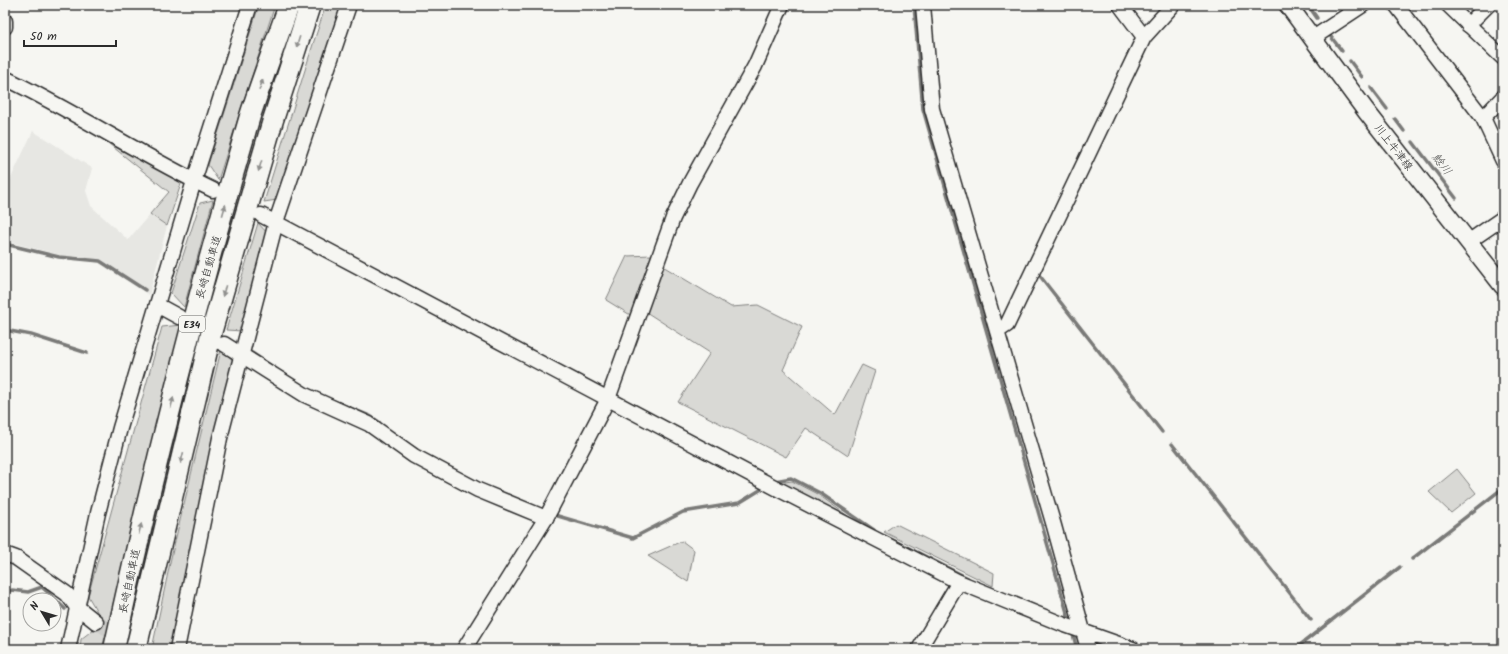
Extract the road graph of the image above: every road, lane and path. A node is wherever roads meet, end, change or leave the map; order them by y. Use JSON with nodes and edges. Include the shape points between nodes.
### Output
{"nodes":[{"id":1,"x":250,"y":5,"type":"edge"},
{"id":2,"x":289,"y":5,"type":"edge"},
{"id":3,"x":310,"y":5,"type":"edge"},
{"id":4,"x":349,"y":5,"type":"edge"},
{"id":5,"x":782,"y":5,"type":"edge"},
{"id":6,"x":923,"y":5,"type":"edge"},
{"id":7,"x":1120,"y":5,"type":"edge"},
{"id":8,"x":1173,"y":5,"type":"edge"},
{"id":9,"x":1288,"y":5,"type":"edge"},
{"id":10,"x":1363,"y":5,"type":"edge"},
{"id":11,"x":1396,"y":5,"type":"edge"},
{"id":12,"x":1448,"y":5,"type":"edge"},
{"id":13,"x":1488,"y":5,"type":"edge"},
{"id":14,"x":5,"y":22,"type":"edge"},
{"id":15,"x":1468,"y":24,"type":"junction"},
{"id":16,"x":5,"y":27,"type":"edge"},
{"id":17,"x":1144,"y":37,"type":"junction"},
{"id":18,"x":1313,"y":38,"type":"junction"},
{"id":19,"x":1503,"y":58,"type":"edge"},
{"id":20,"x":5,"y":78,"type":"edge"},
{"id":21,"x":1503,"y":97,"type":"edge"},
{"id":22,"x":1482,"y":118,"type":"junction"},
{"id":23,"x":1503,"y":160,"type":"edge"},
{"id":24,"x":194,"y":181,"type":"junction"},
{"id":25,"x":213,"y":190,"type":"dead end"},
{"id":26,"x":261,"y":215,"type":"dead end"},
{"id":27,"x":1503,"y":218,"type":"edge"},
{"id":28,"x":276,"y":222,"type":"junction"},
{"id":29,"x":1468,"y":242,"type":"junction"},
{"id":30,"x":1503,"y":286,"type":"edge"},
{"id":31,"x":157,"y":305,"type":"junction"},
{"id":32,"x":179,"y":317,"type":"dead end"},
{"id":33,"x":998,"y":331,"type":"junction"},
{"id":34,"x":224,"y":344,"type":"dead end"},
{"id":35,"x":242,"y":354,"type":"junction"},
{"id":36,"x":608,"y":399,"type":"junction"},
{"id":37,"x":549,"y":513,"type":"junction"},
{"id":38,"x":5,"y":554,"type":"edge"},
{"id":39,"x":959,"y":582,"type":"junction"},
{"id":40,"x":76,"y":606,"type":"junction"},
{"id":41,"x":96,"y":622,"type":"tunnel mouth"},
{"id":42,"x":1085,"y":632,"type":"junction"},
{"id":43,"x":68,"y":649,"type":"edge"},
{"id":44,"x":114,"y":649,"type":"edge"},
{"id":45,"x":136,"y":649,"type":"edge"},
{"id":46,"x":177,"y":649,"type":"edge"},
{"id":47,"x":464,"y":649,"type":"edge"},
{"id":48,"x":919,"y":649,"type":"edge"},
{"id":49,"x":1088,"y":649,"type":"edge"},
{"id":50,"x":1133,"y":649,"type":"edge"}],
"edges":[{"from":1,"to":24,"type":"street"},
{"from":44,"to":2,"type":"highway","name":"長崎自動車道","number":"E34","one_way":true,"via":[[140,531],[196,310],[251,114]]},
{"from":3,"to":45,"type":"highway","name":"長崎自動車道","number":"E34","one_way":true,"via":[[212,330]]},
{"from":4,"to":28,"type":"street"},
{"from":5,"to":36,"type":"street","via":[[755,66],[673,218]]},
{"from":6,"to":33,"type":"street","via":[[932,110]]},
{"from":7,"to":17,"type":"street"},
{"from":8,"to":17,"type":"street"},
{"from":9,"to":18,"type":"main road","name":"川上牛津線"},
{"from":10,"to":18,"type":"street"},
{"from":11,"to":22,"type":"street"},
{"from":12,"to":15,"type":"street"},
{"from":13,"to":15,"type":"street"},
{"from":14,"to":16,"type":"street"},
{"from":15,"to":19,"type":"street"},
{"from":17,"to":33,"type":"street","via":[[1007,325]]},
{"from":18,"to":29,"type":"main road","name":"川上牛津線"},
{"from":20,"to":24,"type":"street"},
{"from":21,"to":22,"type":"street"},
{"from":22,"to":23,"type":"street"},
{"from":24,"to":25,"type":"street"},
{"from":24,"to":31,"type":"street"},
{"from":26,"to":28,"type":"street"},
{"from":27,"to":29,"type":"street"},
{"from":28,"to":35,"type":"street"},
{"from":28,"to":36,"type":"street"},
{"from":29,"to":30,"type":"main road","name":"川上牛津線"},
{"from":31,"to":32,"type":"street"},
{"from":31,"to":40,"type":"street","via":[[120,428]]},
{"from":33,"to":42,"type":"street"},
{"from":34,"to":35,"type":"street"},
{"from":35,"to":37,"type":"street","via":[[305,395],[369,424],[414,456],[478,490]]},
{"from":35,"to":46,"type":"street","via":[[220,438]]},
{"from":36,"to":37,"type":"street"},
{"from":36,"to":39,"type":"street"},
{"from":37,"to":47,"type":"street"},
{"from":38,"to":40,"type":"street","via":[[16,558],[67,594]]},
{"from":39,"to":42,"type":"street"},
{"from":39,"to":48,"type":"street"},
{"from":40,"to":41,"type":"street"},
{"from":40,"to":43,"type":"street"},
{"from":42,"to":49,"type":"street"},
{"from":42,"to":50,"type":"street"}]}
